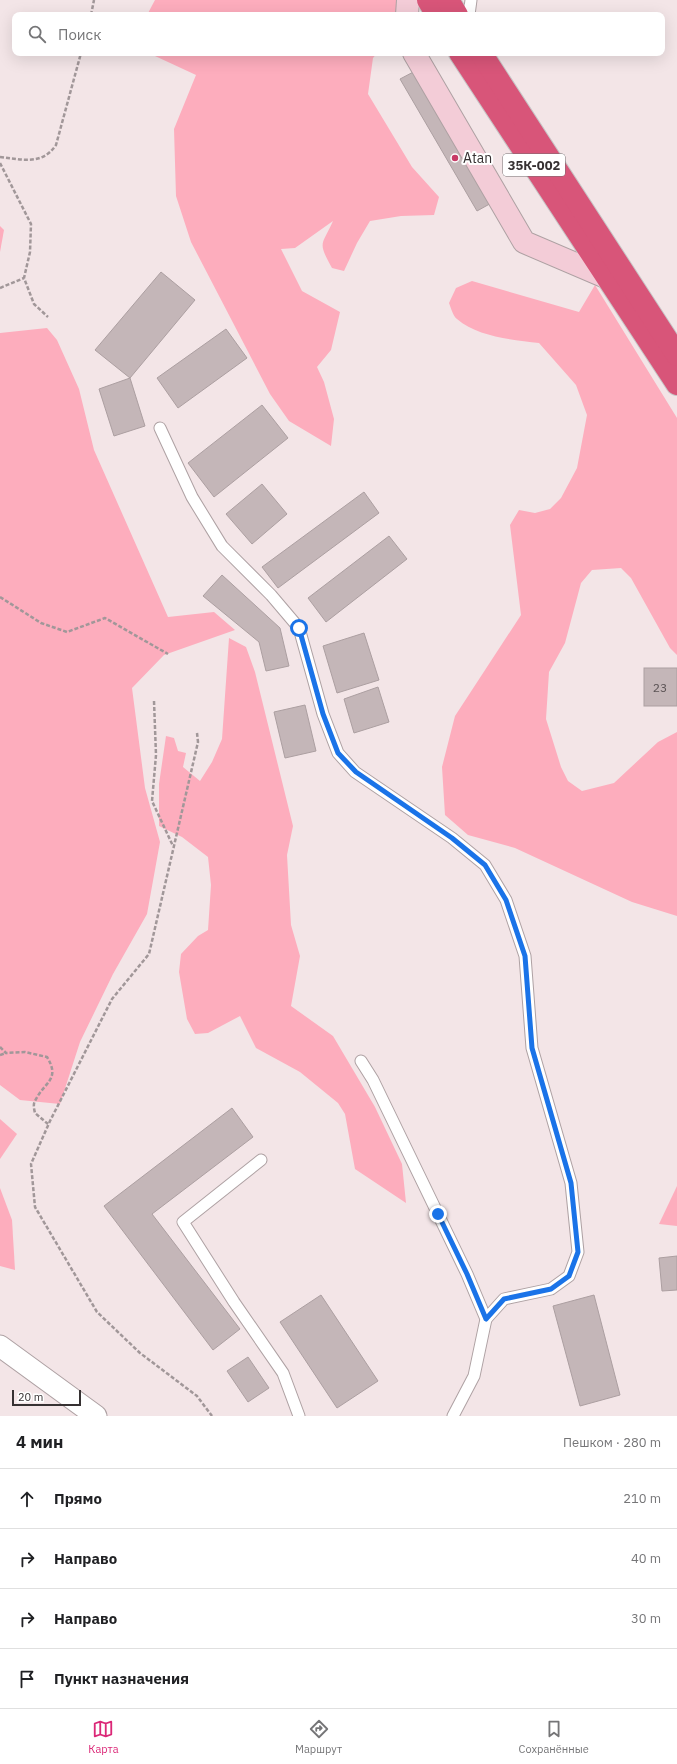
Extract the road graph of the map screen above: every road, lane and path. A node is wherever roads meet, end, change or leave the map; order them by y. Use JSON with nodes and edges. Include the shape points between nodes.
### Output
{"nodes":[{"id":1,"x":94,"y":0,"type":"edge"},
{"id":2,"x":408,"y":0,"type":"edge"},
{"id":3,"x":428,"y":0,"type":"edge"},
{"id":4,"x":448,"y":0,"type":"edge"},
{"id":5,"x":471,"y":0,"type":"edge"},
{"id":6,"x":92,"y":12,"type":"edge"},
{"id":7,"x":407,"y":12,"type":"edge"},
{"id":8,"x":435,"y":12,"type":"edge"},
{"id":9,"x":455,"y":12,"type":"edge"},
{"id":10,"x":470,"y":12,"type":"edge"},
{"id":11,"x":80,"y":56,"type":"edge"},
{"id":12,"x":416,"y":56,"type":"edge"},
{"id":13,"x":462,"y":56,"type":"edge"},
{"id":14,"x":483,"y":56,"type":"edge"},
{"id":15,"x":0,"y":157,"type":"edge"},
{"id":16,"x":0,"y":163,"type":"edge"},
{"id":17,"x":24,"y":278,"type":"junction"},
{"id":18,"x":608,"y":278,"type":"junction"},
{"id":19,"x":0,"y":288,"type":"edge"},
{"id":20,"x":48,"y":317,"type":"dead end"},
{"id":21,"x":677,"y":355,"type":"edge"},
{"id":22,"x":677,"y":384,"type":"edge"},
{"id":23,"x":160,"y":428,"type":"dead end"},
{"id":24,"x":0,"y":597,"type":"edge"},
{"id":25,"x":168,"y":654,"type":"dead end"},
{"id":26,"x":154,"y":701,"type":"dead end"},
{"id":27,"x":197,"y":733,"type":"dead end"},
{"id":28,"x":173,"y":847,"type":"junction"},
{"id":29,"x":0,"y":1047,"type":"edge"},
{"id":30,"x":6,"y":1053,"type":"junction"},
{"id":31,"x":0,"y":1055,"type":"edge"},
{"id":32,"x":361,"y":1061,"type":"dead end"},
{"id":33,"x":48,"y":1124,"type":"junction"},
{"id":34,"x":260,"y":1160,"type":"dead end"},
{"id":35,"x":486,"y":1319,"type":"junction"},
{"id":36,"x":0,"y":1346,"type":"edge"},
{"id":37,"x":96,"y":1416,"type":"edge"},
{"id":38,"x":212,"y":1416,"type":"edge"},
{"id":39,"x":299,"y":1416,"type":"edge"},
{"id":40,"x":453,"y":1416,"type":"edge"}],
"edges":[{"from":1,"to":6,"type":"path"},
{"from":2,"to":7,"type":"street"},
{"from":3,"to":8,"type":"highway"},
{"from":4,"to":9,"type":"highway"},
{"from":5,"to":10,"type":"lane"},
{"from":11,"to":15,"type":"path","via":[[56,145],[50,154],[29,161]]},
{"from":12,"to":18,"type":"street","via":[[524,242]]},
{"from":13,"to":18,"type":"highway","number":"35К-002"},
{"from":14,"to":21,"type":"highway"},
{"from":16,"to":17,"type":"path","via":[[31,224],[30,252]]},
{"from":17,"to":19,"type":"path"},
{"from":17,"to":20,"type":"path","via":[[34,304]]},
{"from":18,"to":22,"type":"highway"},
{"from":23,"to":35,"type":"lane","via":[[192,497],[222,546],[271,595],[299,628],[323,714],[338,753],[356,772],[452,838],[485,865],[506,900],[525,956],[532,1048],[571,1183],[578,1252],[569,1276],[551,1289],[504,1299]]},
{"from":24,"to":25,"type":"path","via":[[41,623],[67,632],[105,618]]},
{"from":26,"to":28,"type":"path","via":[[156,755],[152,801]]},
{"from":27,"to":28,"type":"path","via":[[198,742]]},
{"from":28,"to":33,"type":"path","via":[[148,954],[112,999]]},
{"from":29,"to":30,"type":"path"},
{"from":30,"to":31,"type":"path"},
{"from":30,"to":33,"type":"path","via":[[25,1052],[47,1057],[53,1067],[52,1078],[34,1102],[35,1113]]},
{"from":32,"to":35,"type":"lane","via":[[373,1080],[438,1214]]},
{"from":33,"to":38,"type":"path","via":[[31,1164],[35,1207],[97,1312],[140,1353],[197,1396]]},
{"from":34,"to":39,"type":"lane","via":[[183,1222],[282,1373]]},
{"from":35,"to":40,"type":"lane","via":[[474,1376]]},
{"from":36,"to":37,"type":"street"}]}
